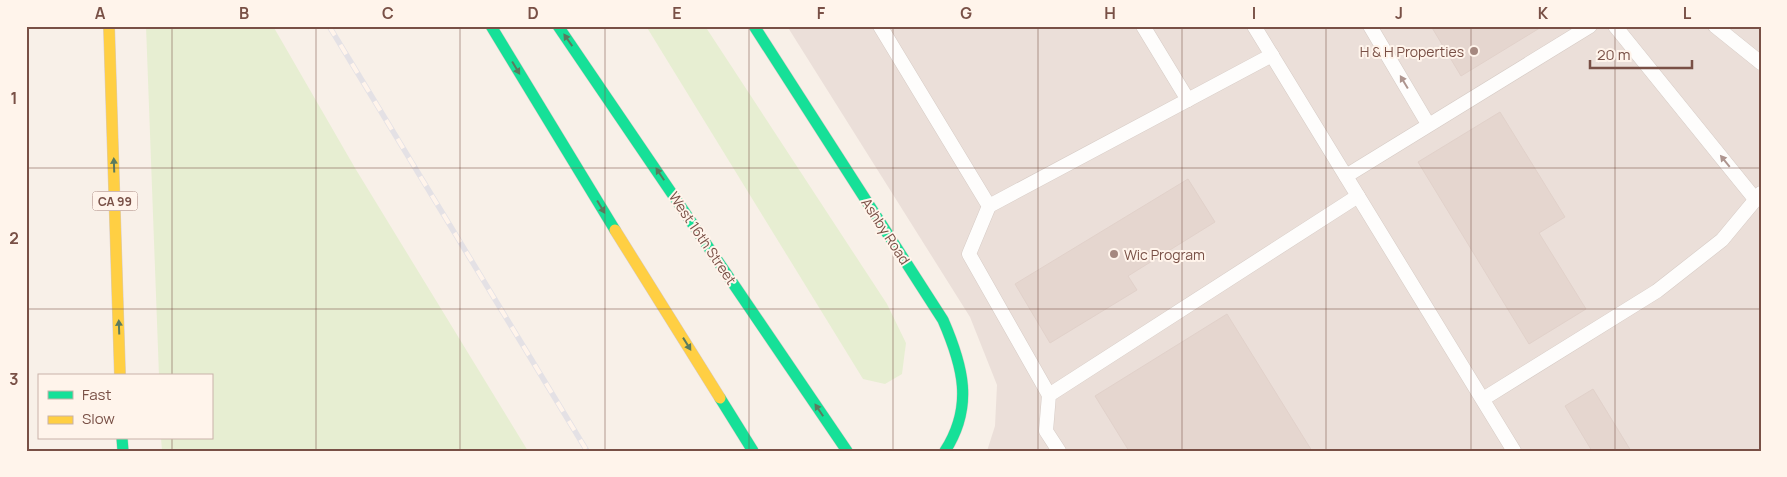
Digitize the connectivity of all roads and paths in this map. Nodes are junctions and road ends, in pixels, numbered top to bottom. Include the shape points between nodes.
1 (110, 26) edge
2 (491, 26) edge
3 (558, 26) edge
4 (754, 26) edge
5 (880, 26) edge
6 (1143, 26) edge
7 (1254, 26) edge
8 (1370, 26) edge
9 (1590, 26) edge
10 (1615, 26) edge
11 (1715, 26) edge
12 (1272, 55) junction
13 (1761, 63) edge
14 (1188, 100) junction
15 (1428, 124) junction
16 (1346, 176) junction
17 (1358, 196) junction
18 (1758, 196) edge
19 (989, 206) junction
20 (120, 374) edge
21 (1049, 395) junction
22 (1483, 399) junction
23 (753, 451) edge
24 (847, 451) edge
25 (945, 451) edge
26 (1059, 451) edge
27 (1514, 451) edge

20 -> 1 main road, CA 99
2 -> 23 main road
24 -> 3 main road, West 16th Street
4 - 25 main road, Ashby Road via 943,320 960,364 964,406 952,441
5 - 19 lane
6 - 14 lane
7 - 12 lane
15 -> 8 lane
9 - 15 lane
18 -> 10 lane
11 - 13 lane
12 - 14 lane
12 - 16 lane
14 - 19 lane
15 - 16 lane
16 - 17 lane
17 - 21 lane
17 - 22 lane
18 - 22 lane via 1722,240 1657,291
19 - 21 lane via 969,254
21 - 26 lane via 1046,431
22 - 27 lane

